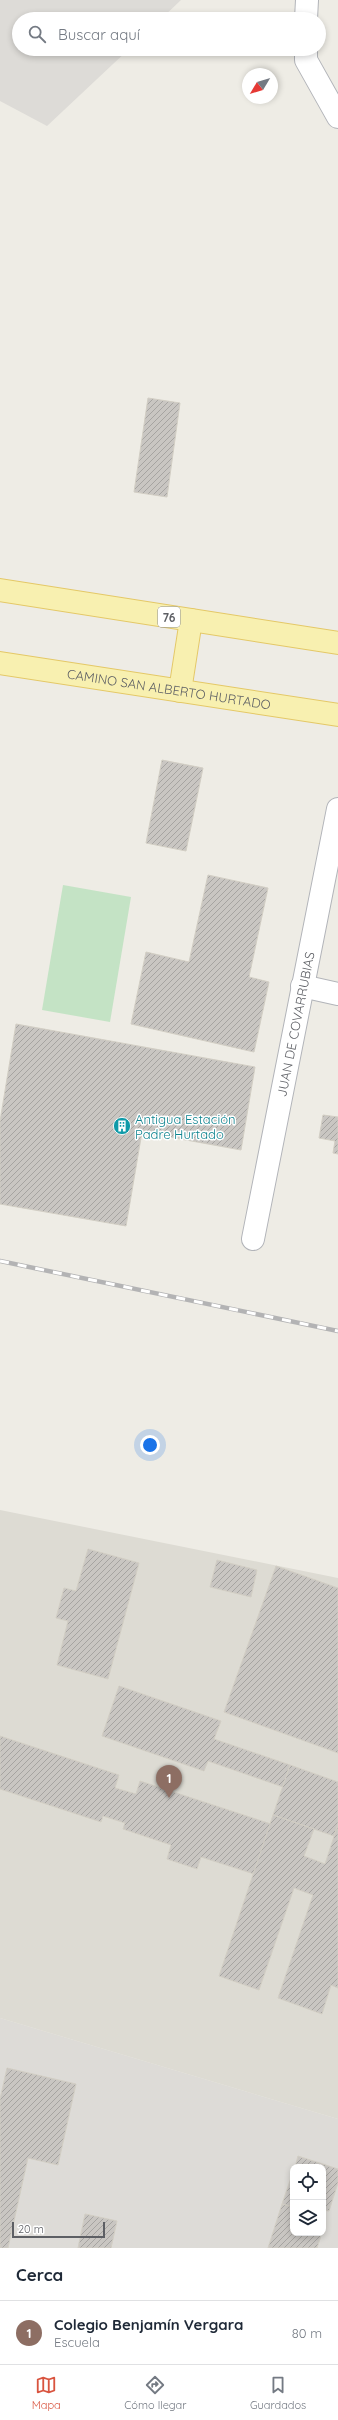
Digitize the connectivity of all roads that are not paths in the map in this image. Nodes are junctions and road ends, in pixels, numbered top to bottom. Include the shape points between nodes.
1 (307, 0) edge
2 (306, 12) edge
3 (306, 56) edge
4 (338, 117) edge
5 (0, 590) edge
6 (191, 620) junction
7 (338, 643) edge
8 (0, 664) edge
9 (180, 691) junction
10 (338, 715) edge
11 (338, 810) edge
12 (302, 986) junction
13 (338, 994) edge
14 (253, 1239) dead end

1 - 2 street
3 - 4 street
5 - 6 main road, 76
6 - 7 main road, 76
6 - 9 main road
8 - 9 main road, CAMINO SAN ALBERTO HURTADO
9 - 10 main road, CAMINO SAN ALBERTO HURTADO
11 - 12 street, JUAN DE COVARRUBIAS
12 - 13 street
12 - 14 street, JUAN DE COVARRUBIAS

